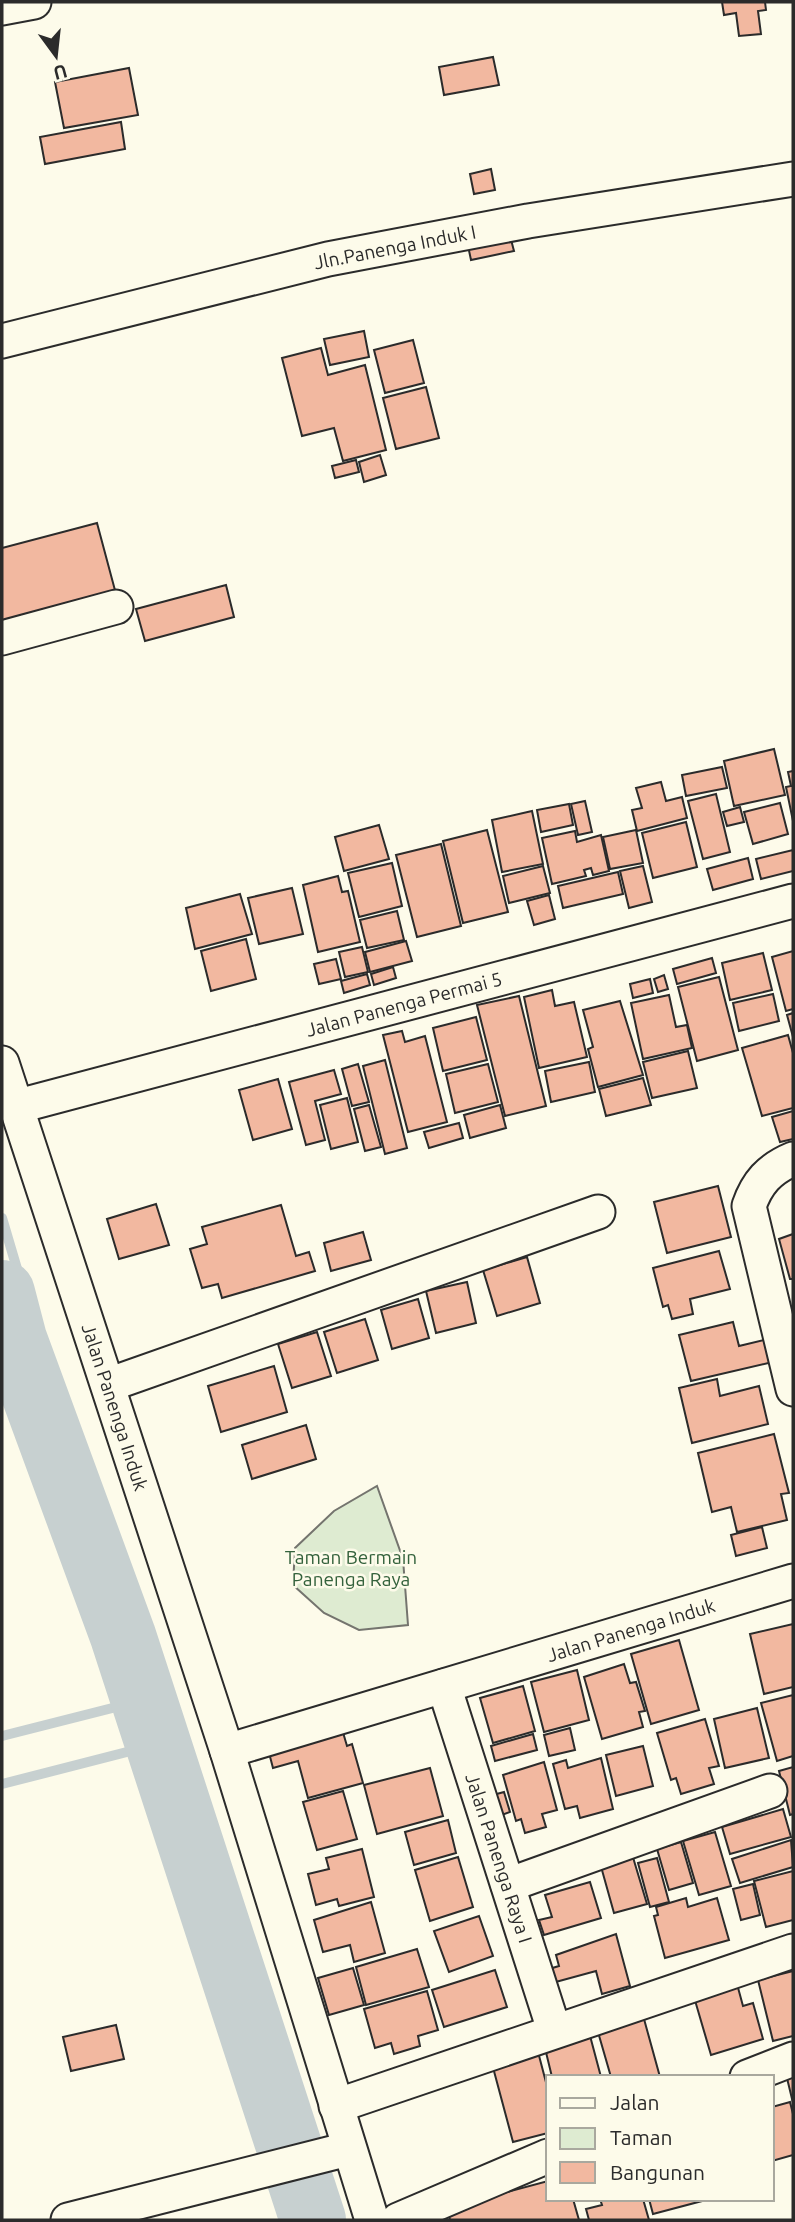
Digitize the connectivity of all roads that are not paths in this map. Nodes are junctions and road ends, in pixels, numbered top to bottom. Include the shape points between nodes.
1 (34, 2) edge
2 (2, 8) edge
3 (793, 179) edge
4 (2, 341) edge
5 (116, 607) dead end
6 (2, 638) edge
7 (793, 901) edge
8 (2, 1063) edge
9 (15, 1107) junction
10 (793, 1159) edge
11 (598, 1212) dead end
12 (791, 1374) edge
13 (108, 1385) junction
14 (793, 1581) edge
15 (444, 1686) junction
16 (227, 1751) junction
17 (770, 1791) dead end
18 (508, 1885) junction
19 (793, 1951) edge
20 (554, 2030) junction
21 (793, 2059) edge
22 (752, 2075) edge
23 (336, 2106) junction
24 (334, 2153) junction
25 (546, 2157) edge
26 (68, 2220) edge
27 (372, 2220) edge
28 (398, 2220) edge

1 - 2 street
3 - 4 street, Jln.Panenga Induk I via 528,221 328,259
5 - 6 street
7 - 9 street, Jalan Panenga Permai 5
8 - 9 street, Jalan Panenga Induk
9 - 13 street, Jalan Panenga Induk
10 - 12 street via 770,1171 756,1186 749,1206
11 - 13 street
13 - 16 street, Jalan Panenga Induk
14 - 15 street, Jalan Panenga Induk
15 - 16 street, Jalan Panenga Induk
15 - 18 street, Jalan Panenga Raya I
16 - 23 street, Jalan Panenga Induk
17 - 18 street
18 - 20 street, Jalan Panenga Raya I
19 - 20 street
20 - 23 street
21 - 22 street
23 - 24 street, Jalan Panenga Induk
24 - 26 street
24 - 27 street, Jalan Panenga Induk
25 - 28 street

